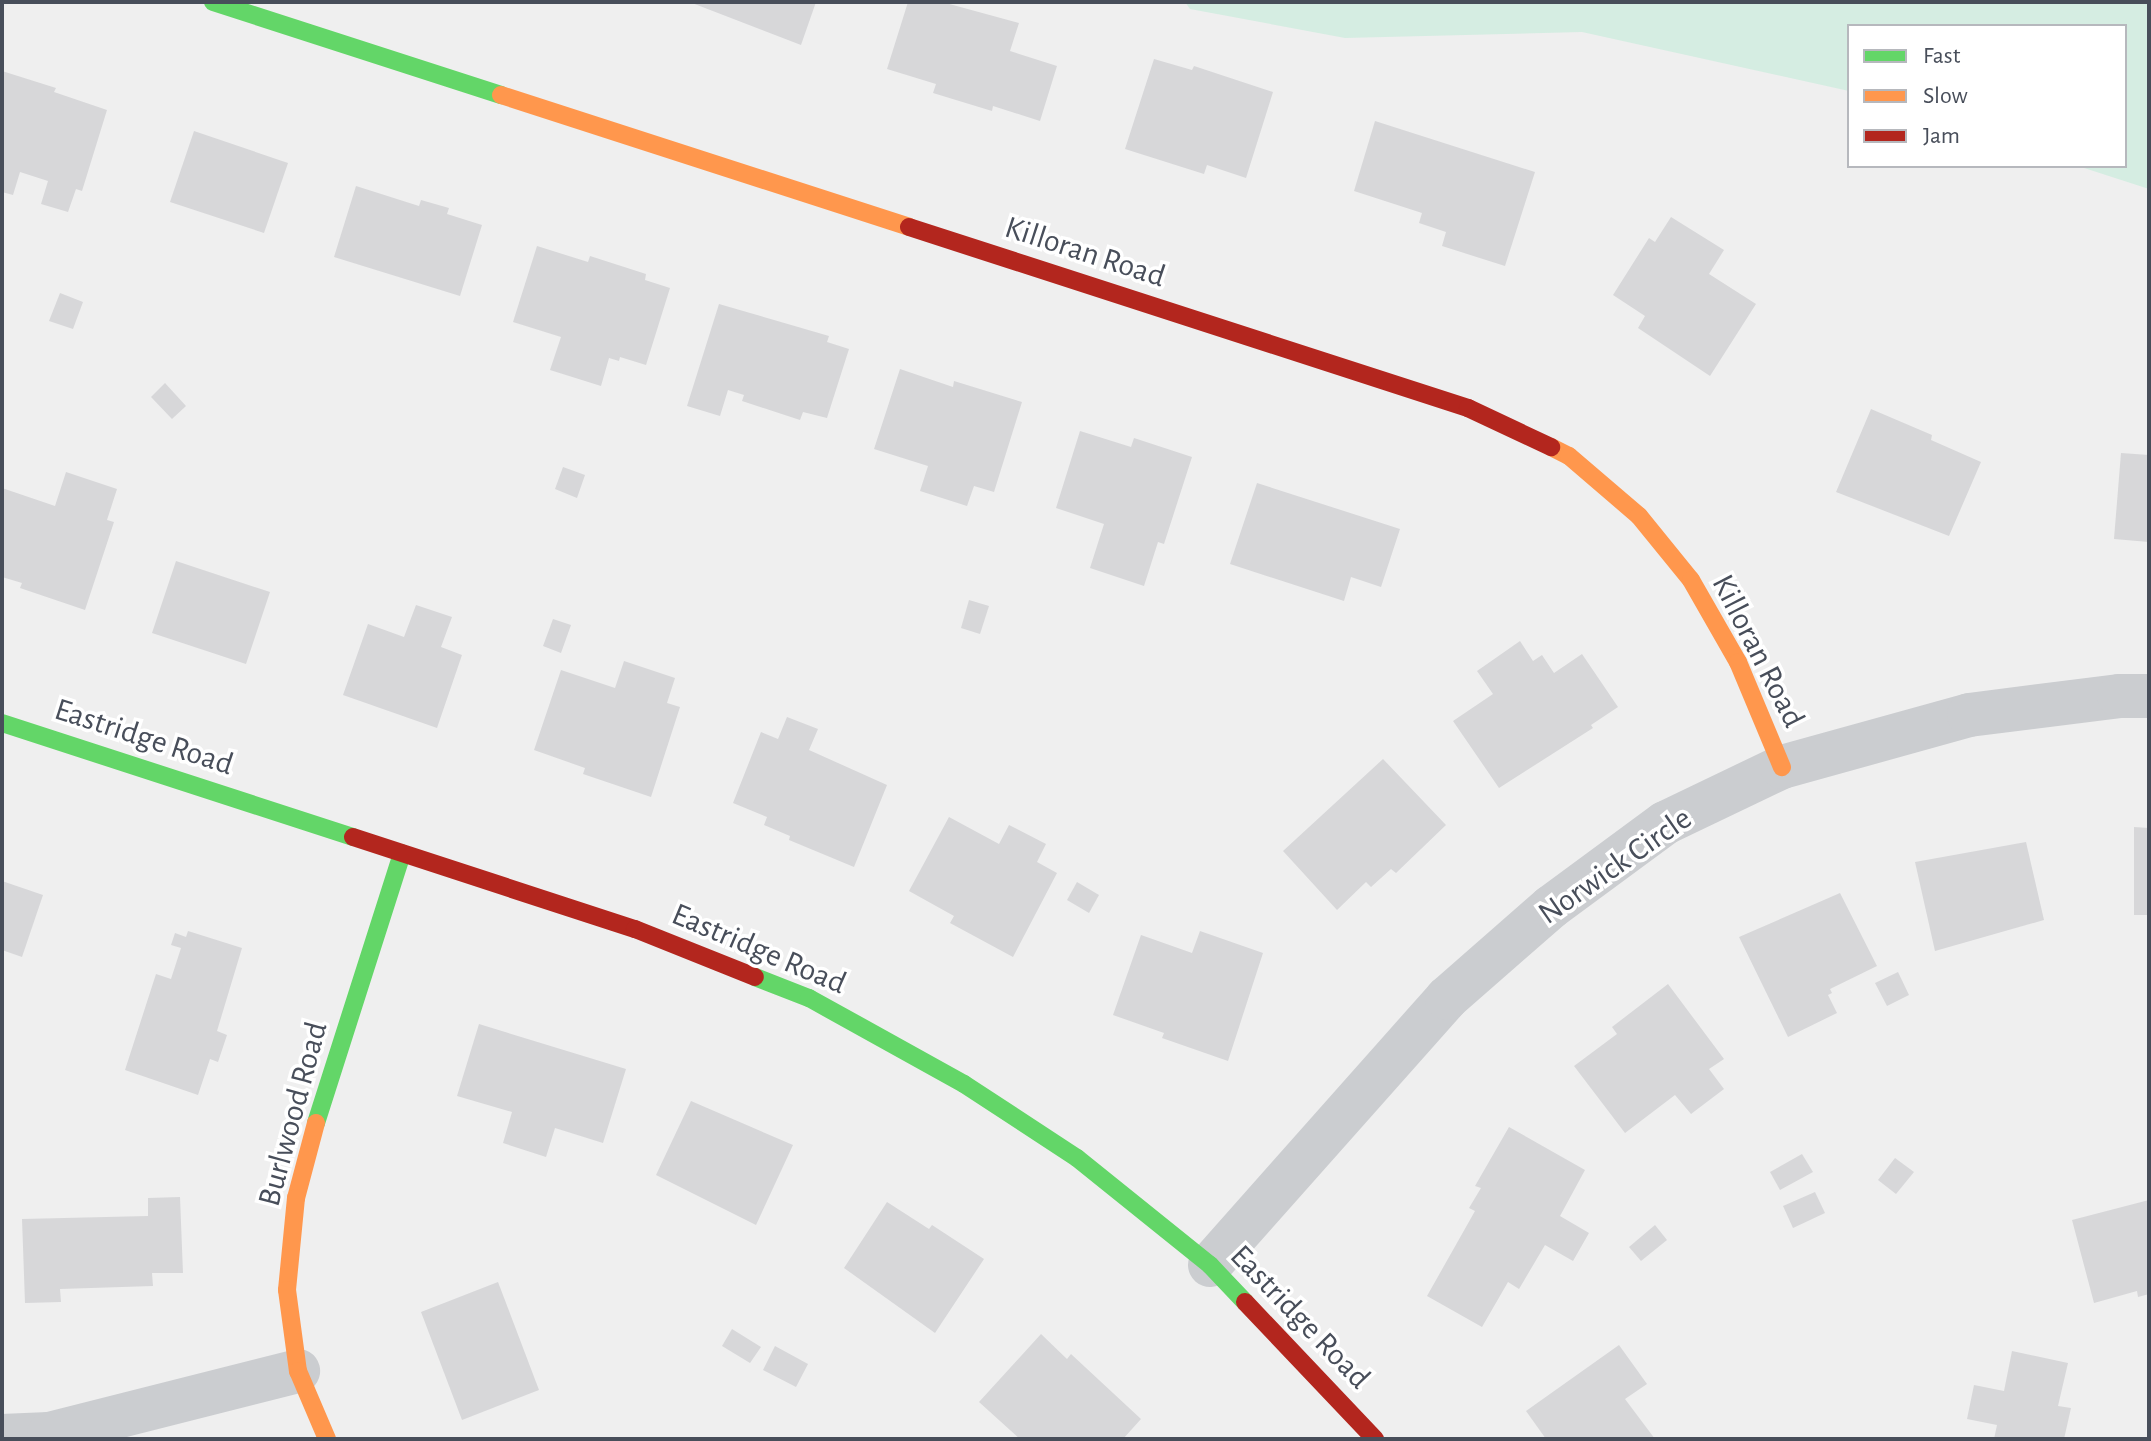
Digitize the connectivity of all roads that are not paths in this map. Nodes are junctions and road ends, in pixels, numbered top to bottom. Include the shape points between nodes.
1 (213, 2) edge
2 (2149, 696) edge
3 (2, 723) edge
4 (1782, 767) junction
5 (402, 853) junction
6 (1210, 1265) junction
7 (298, 1371) junction
8 (2, 1436) edge
9 (327, 1439) edge
10 (1375, 1439) edge

1 - 4 street, Killoran Road via 1468,408 1569,456 1639,516 1691,580 1738,662
2 - 4 street, Norwick Circle via 1969,715
3 - 5 street, Eastridge Road
4 - 6 street, Norwick Circle via 1665,823 1551,907 1447,998
5 - 6 street, Eastridge Road via 635,929 809,998 964,1084 1077,1158
5 - 7 street, Burlwood Road via 296,1198 287,1290
6 - 10 street, Eastridge Road
7 - 8 street via 49,1434
7 - 9 street, Burlwood Road

